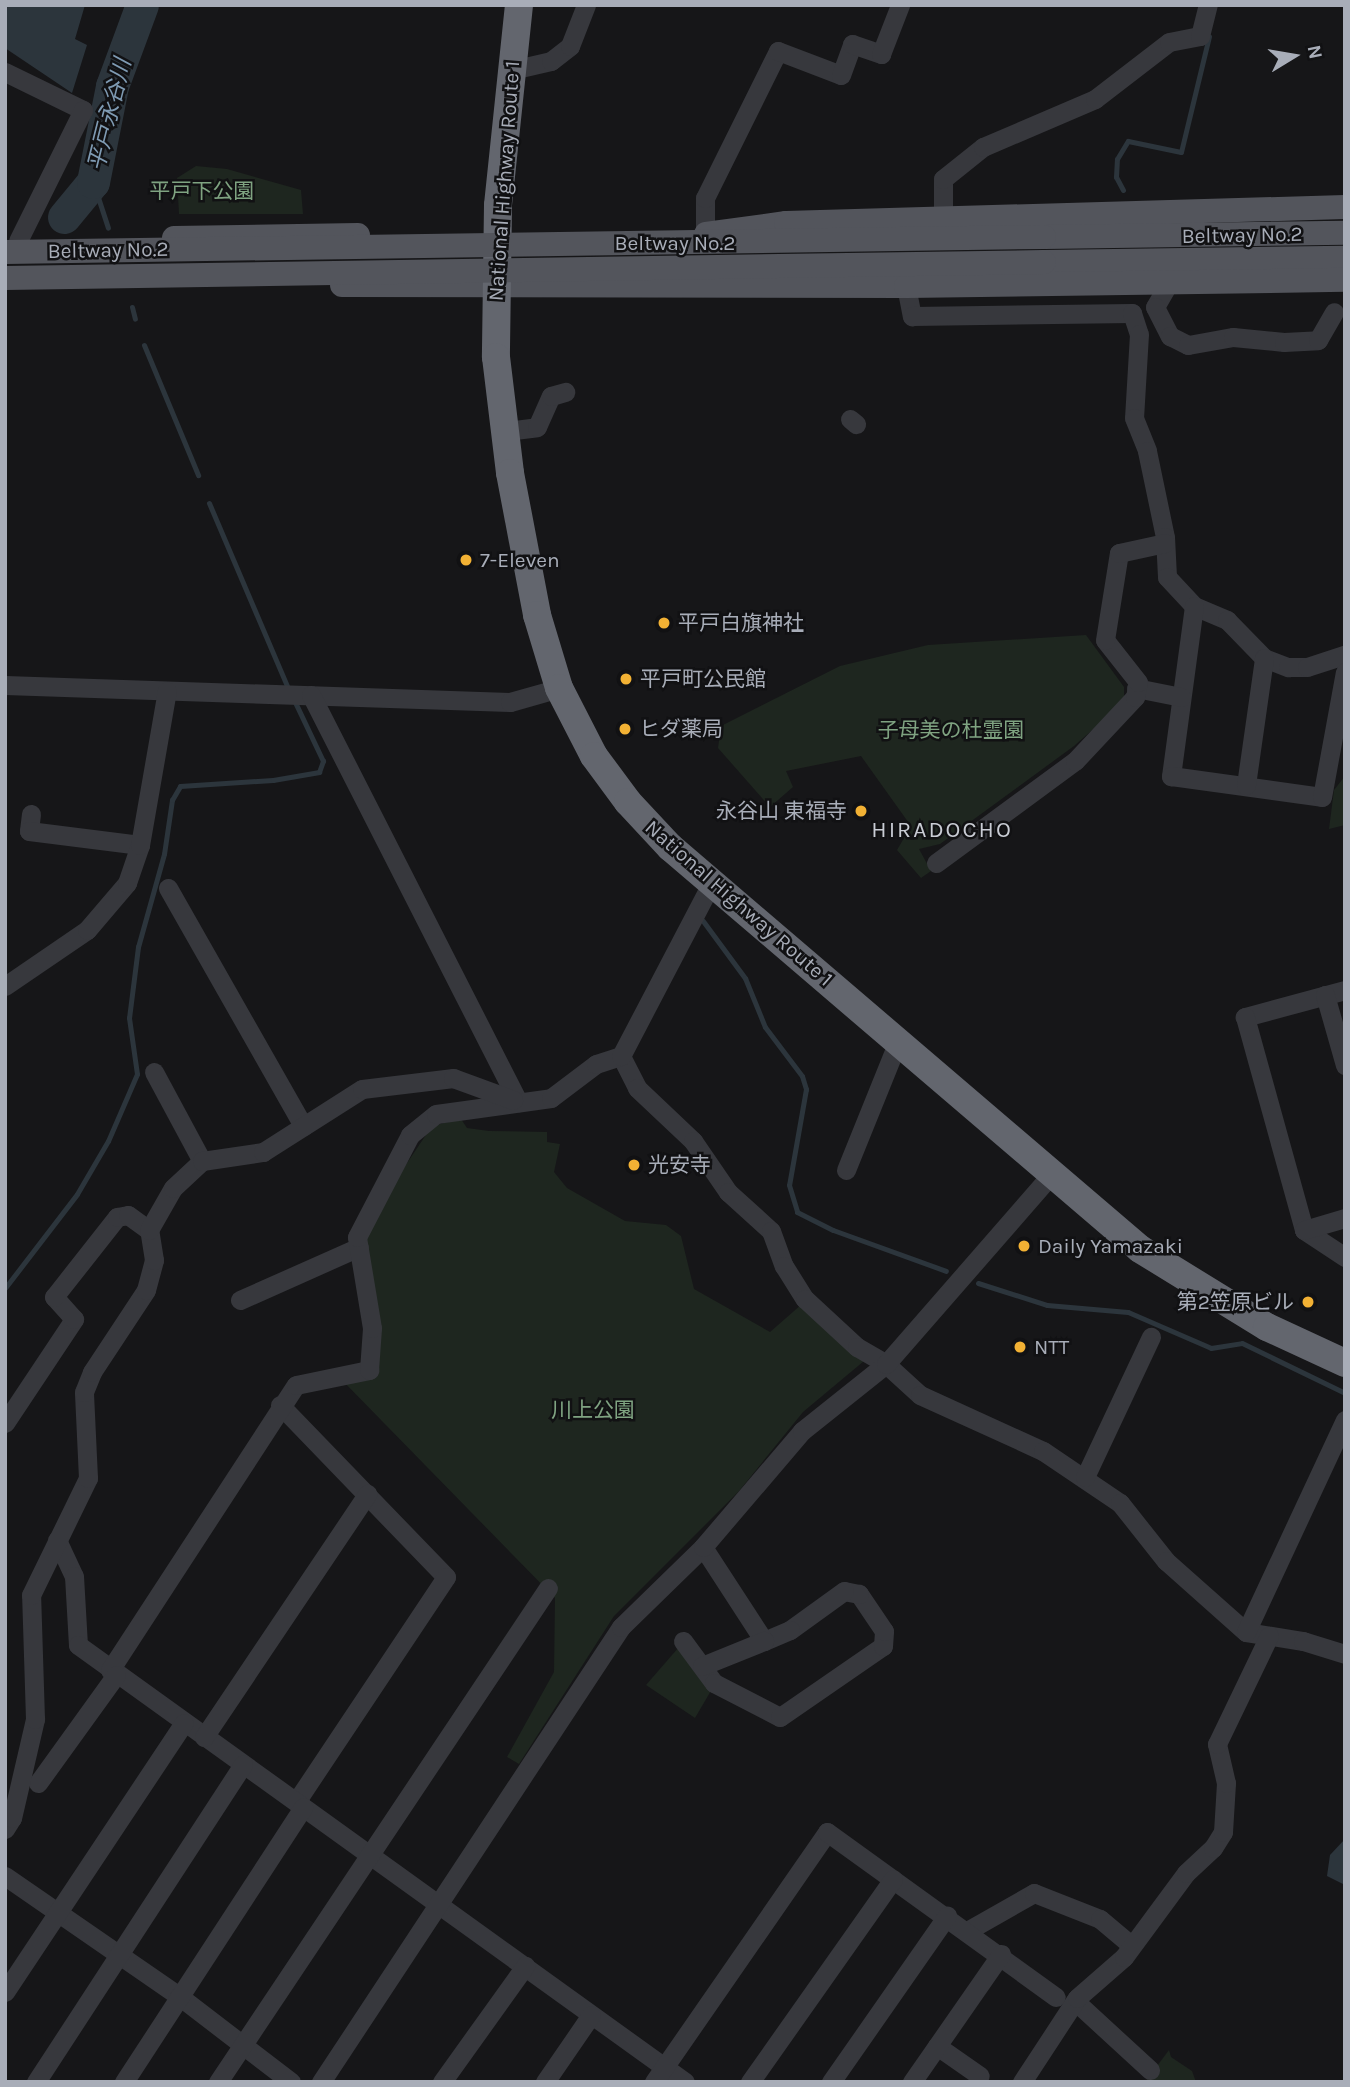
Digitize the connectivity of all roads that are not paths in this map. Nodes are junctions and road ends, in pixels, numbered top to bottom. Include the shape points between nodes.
1 (519, 5) edge
2 (586, 5) edge
3 (900, 5) edge
4 (1208, 5) edge
5 (512, 70) junction
6 (5, 72) edge
7 (1345, 207) edge
8 (943, 216) junction
9 (1345, 227) edge
10 (1345, 233) edge
11 (705, 234) junction
12 (1276, 234) junction
13 (496, 236) junction
14 (10, 245) edge
15 (1345, 258) edge
16 (1345, 271) edge
17 (5, 278) edge
18 (1345, 280) edge
19 (1181, 281) junction
20 (495, 285) junction
21 (906, 286) junction
22 (5, 288) edge
23 (1334, 312) dead end
24 (565, 392) dead end
25 (506, 431) junction
26 (1165, 543) junction
27 (1194, 606) junction
28 (1345, 655) edge
29 (1264, 658) junction
30 (1345, 672) edge
31 (5, 685) edge
32 (559, 688) junction
33 (1136, 688) junction
34 (167, 691) junction
35 (311, 695) junction
36 (1181, 697) junction
37 (1246, 785) junction
38 (31, 814) dead end
39 (140, 845) junction
40 (936, 863) dead end
41 (712, 882) junction
42 (169, 888) dead end
43 (5, 986) edge
44 (1345, 990) edge
45 (1325, 995) junction
46 (898, 1041) junction
47 (621, 1056) junction
48 (1345, 1065) edge
49 (154, 1072) dead end
50 (518, 1102) junction
51 (303, 1126) junction
52 (202, 1161) junction
53 (846, 1170) dead end
54 (1050, 1176) junction
55 (1345, 1218) edge
56 (149, 1230) junction
57 (1304, 1230) junction
58 (359, 1247) junction
59 (1345, 1257) edge
60 (240, 1300) dead end
61 (1151, 1337) dead end
62 (1345, 1363) edge
63 (886, 1364) junction
64 (280, 1405) junction
65 (1345, 1420) edge
66 (5, 1423) edge
67 (1085, 1478) junction
68 (367, 1494) junction
69 (57, 1540) junction
70 (703, 1547) junction
71 (548, 1588) dead end
72 (1246, 1632) junction
73 (1269, 1636) junction
74 (683, 1641) dead end
75 (764, 1641) junction
76 (1345, 1654) edge
77 (702, 1666) junction
78 (113, 1672) junction
79 (184, 1723) junction
80 (204, 1737) junction
81 (243, 1765) junction
82 (299, 1805) junction
83 (9, 1824) edge
84 (370, 1855) junction
85 (5, 1876) edge
86 (893, 1879) junction
87 (438, 1903) junction
88 (58, 1913) junction
89 (947, 1916) junction
90 (967, 1931) junction
91 (1131, 1945) junction
92 (1001, 1954) junction
93 (119, 1955) junction
94 (525, 1966) junction
95 (5, 1992) edge
96 (180, 1996) junction
97 (1065, 1999) junction
98 (591, 2015) junction
99 (242, 2044) junction
100 (937, 2046) junction
101 (1150, 2070) dead end
102 (660, 2074) edge
103 (980, 2076) dead end
104 (36, 2082) edge
105 (124, 2082) edge
106 (218, 2082) edge
107 (292, 2082) edge
108 (321, 2082) edge
109 (442, 2082) edge
110 (545, 2082) edge
111 (685, 2082) edge
112 (750, 2082) edge
113 (831, 2082) edge
114 (912, 2082) edge
115 (1023, 2082) edge

1 - 5 highway, National Highway Route 1
2 - 5 street via 570,46 551,61
3 - 11 street via 881,54 852,44 841,75 778,51 705,198
4 - 8 street via 1200,36 1169,42 1095,99 983,146 943,179
5 - 13 highway, National Highway Route 1
6 - 14 street via 83,110
7 - 8 main road
8 - 11 main road via 786,223
9 - 12 main road
10 - 12 main road, Beltway No.2
11 - 13 main road
12 - 14 main road, Beltway No.2, bridge
13 - 14 main road
13 - 20 highway, National Highway Route 1
15 - 17 main road, Beltway No.2, bridge
16 - 19 main road
18 - 19 main road
19 - 21 main road
19 - 23 street via 1155,307 1170,336 1188,345 1233,337 1318,340
20 - 21 main road
20 - 22 main road
20 - 25 highway, National Highway Route 1 via 495,335
21 - 26 street via 912,316 1132,313 1139,334 1134,418 1147,451
24 - 25 street via 551,396 537,427
25 - 32 highway, National Highway Route 1 via 537,615
26 - 27 street via 1167,577
26 - 33 street via 1119,553 1105,640 1138,682
27 - 29 street via 1227,620
27 - 36 street
28 - 29 street via 1307,667 1288,667
29 - 37 street
30 - 37 street via 1322,797
31 - 34 street
32 - 35 street via 510,702
32 - 41 highway, National Highway Route 1 via 594,756 628,802 670,847
33 - 36 street
33 - 40 street via 1118,718 1075,761
34 - 35 street
34 - 39 street
35 - 50 street
36 - 37 street via 1171,775
38 - 39 street via 29,831
39 - 43 street via 127,883 108,911
41 - 46 highway, National Highway Route 1
41 - 47 street
42 - 51 street
44 - 45 street
45 - 48 street
45 - 57 street via 1245,1017
46 - 53 street
46 - 54 highway, National Highway Route 1
47 - 50 street via 596,1064 551,1098
47 - 63 street via 637,1088 693,1141 728,1192 771,1231 784,1266 805,1299 857,1347
49 - 52 street
50 - 51 street via 453,1078 433,1077 362,1089
50 - 58 street via 436,1114 422,1123 410,1135 360,1223
51 - 52 street via 263,1152
52 - 56 street via 173,1188
54 - 62 highway, National Highway Route 1 via 1140,1249 1205,1292
54 - 63 street
55 - 57 street
56 - 66 street via 128,1215 117,1217 54,1297 74,1320
56 - 69 street via 154,1260 146,1290 92,1372 84,1392 88,1478
57 - 59 street
58 - 60 street
58 - 64 street via 372,1328 369,1370 296,1385
61 - 67 street
63 - 67 street via 932,1401 1017,1438
63 - 70 street via 802,1431
64 - 68 street
64 - 78 street
65 - 72 street
67 - 72 street via 1121,1503 1166,1561
68 - 80 street
68 - 82 street via 446,1577
69 - 78 street via 75,1583 78,1645
69 - 83 street via 31,1595 35,1719
70 - 75 street
70 - 87 street via 621,1627
71 - 84 street
72 - 73 street
73 - 76 street
73 - 91 street via 1217,1744 1226,1783 1223,1832
74 - 77 street
75 - 77 street
75 - 77 street via 790,1630 844,1591 859,1594 884,1631 883,1646 780,1717 714,1683
78 - 79 street
78 - 83 street
79 - 80 street
79 - 88 street
80 - 81 street
81 - 82 street
81 - 93 street
82 - 84 street
82 - 96 street
84 - 87 street
84 - 99 street
85 - 88 street
86 - 89 street
86 - 102 street via 827,1832
86 - 112 street
87 - 94 street
87 - 108 street
88 - 93 street
88 - 95 street
89 - 90 street
89 - 113 street
90 - 91 street via 1034,1893 1100,1919
90 - 92 street
91 - 97 street via 1124,1957
92 - 97 street
92 - 100 street
93 - 96 street
93 - 104 street
94 - 98 street
94 - 109 street
96 - 99 street
96 - 105 street
97 - 101 street
97 - 115 street
98 - 102 street
98 - 110 street
99 - 106 street
99 - 107 street
100 - 103 street
100 - 114 street
102 - 111 street

